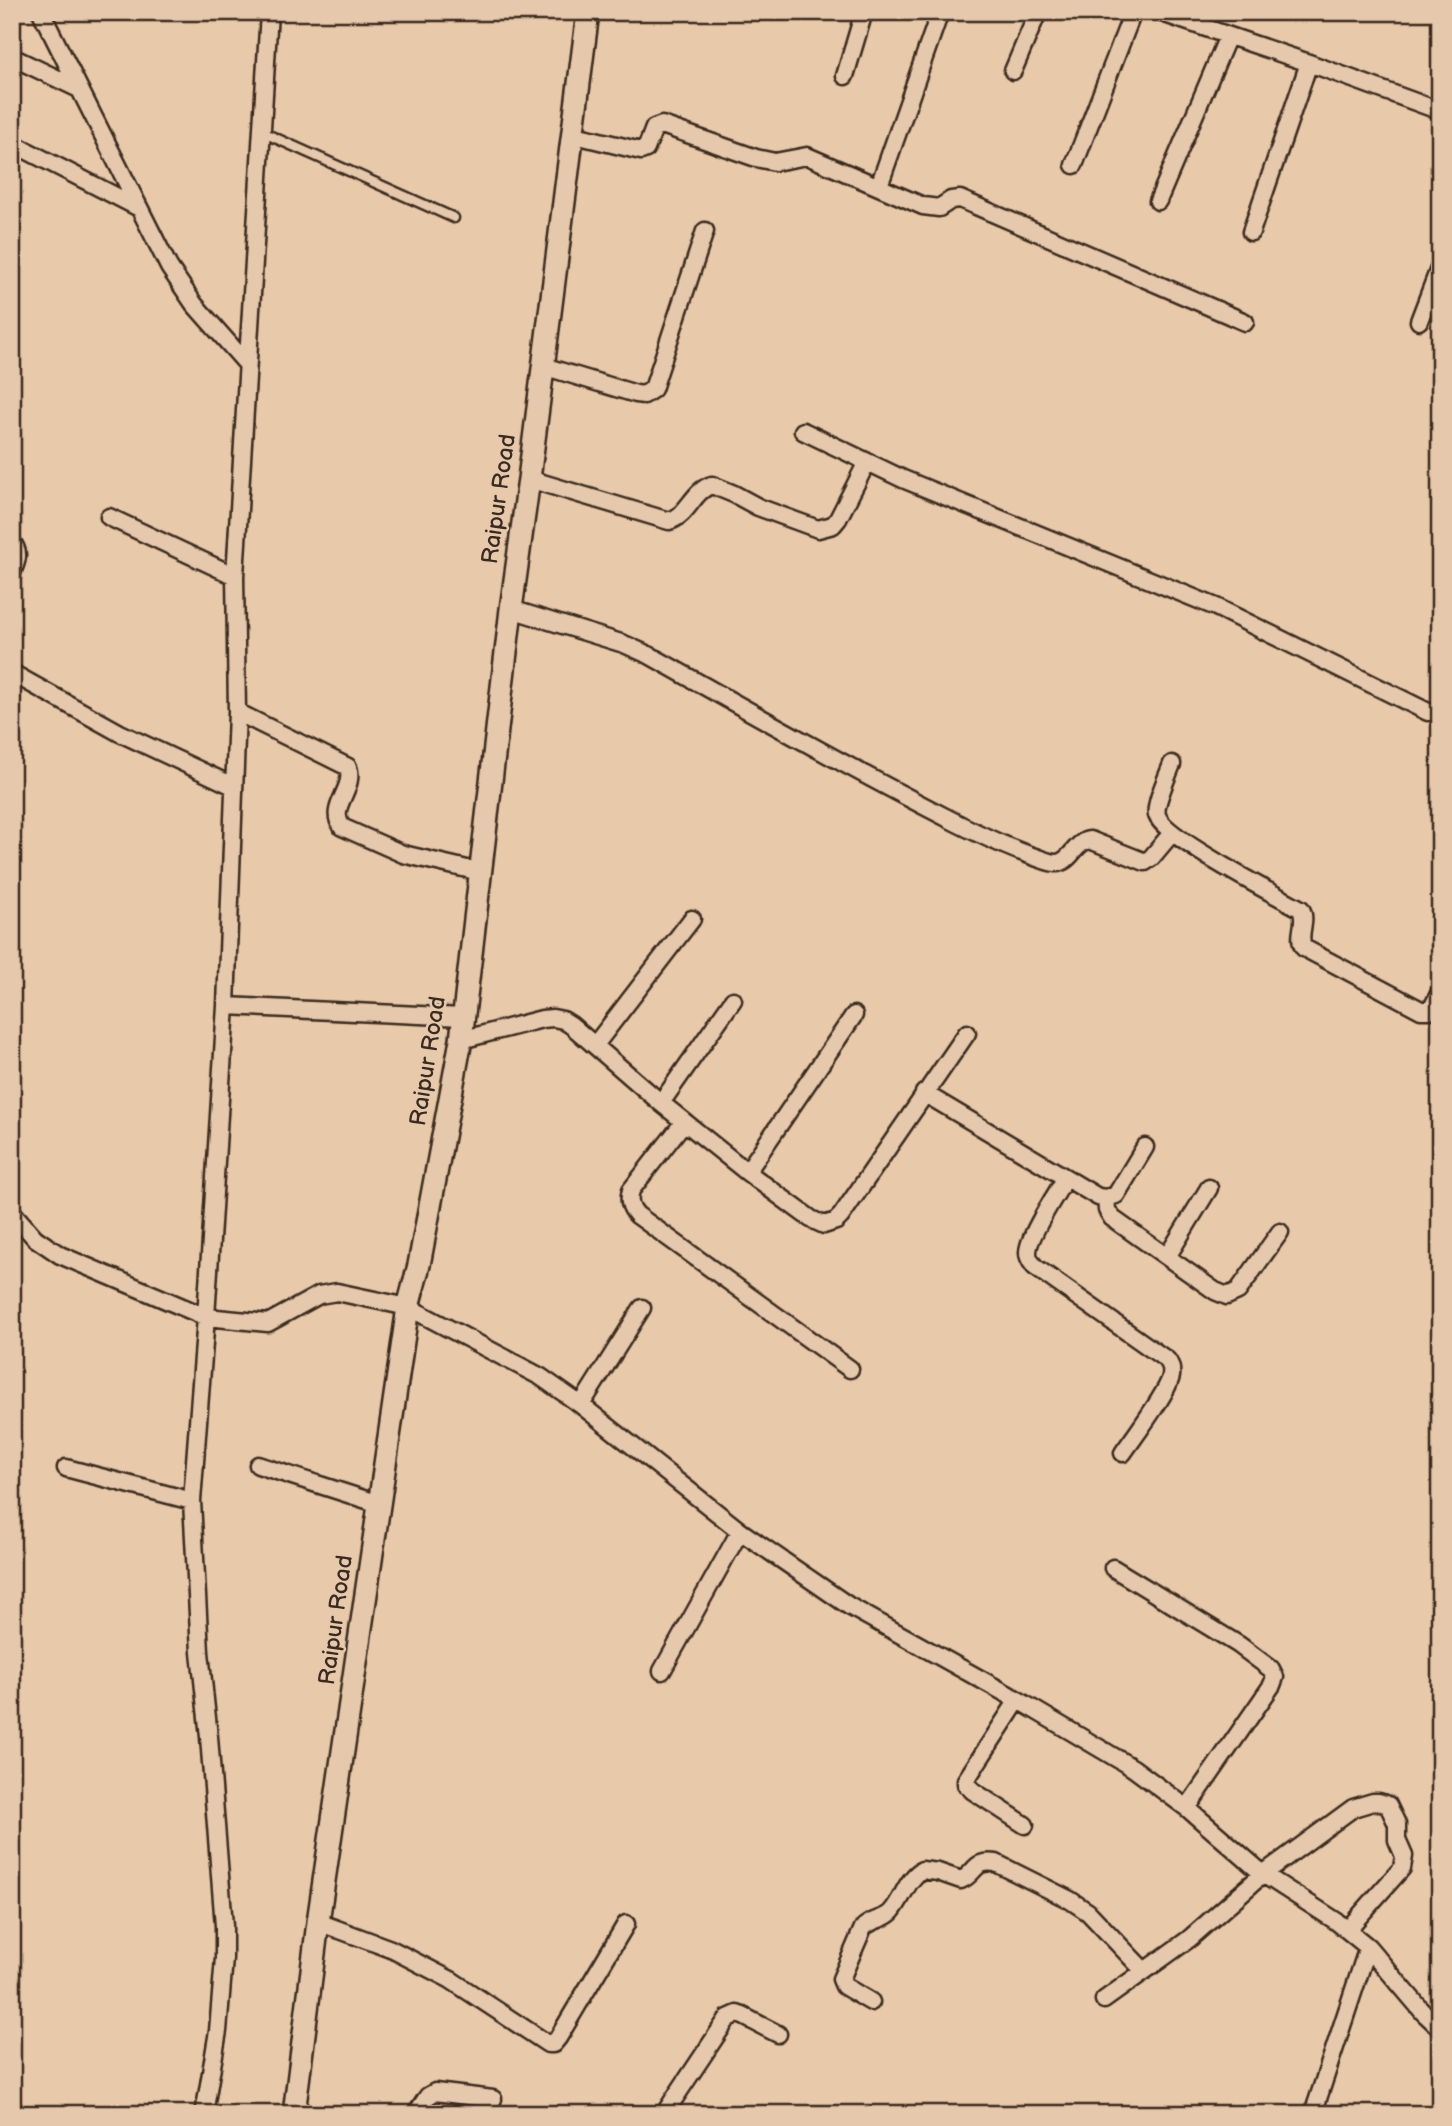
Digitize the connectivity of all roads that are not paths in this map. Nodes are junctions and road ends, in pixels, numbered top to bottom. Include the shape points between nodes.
1 (41, 12) edge
2 (269, 12) edge
3 (588, 12) edge
4 (864, 12) edge
5 (940, 12) edge
6 (1038, 12) edge
7 (1133, 12) edge
8 (1159, 12) edge
9 (1228, 36) junction
10 (12, 57) edge
11 (1309, 63) junction
12 (1013, 71) dead end
13 (845, 76) dead end
14 (77, 88) junction
15 (1440, 111) edge
16 (261, 132) junction
17 (571, 134) junction
18 (12, 143) edge
19 (1074, 165) dead end
20 (880, 186) junction
21 (1158, 201) dead end
22 (139, 208) junction
23 (454, 218) dead end
24 (705, 231) dead end
25 (1251, 232) dead end
26 (1440, 266) edge
27 (1245, 321) dead end
28 (1419, 321) dead end
29 (246, 363) junction
30 (543, 366) junction
31 (803, 431) dead end
32 (867, 462) junction
33 (529, 479) junction
34 (109, 517) dead end
35 (12, 543) edge
36 (12, 573) edge
37 (235, 576) junction
38 (511, 609) junction
39 (12, 673) edge
40 (237, 712) junction
41 (1440, 712) edge
42 (1172, 764) dead end
43 (233, 786) junction
44 (1172, 833) junction
45 (480, 872) junction
46 (692, 919) dead end
47 (1440, 992) edge
48 (733, 1000) dead end
49 (226, 1006) junction
50 (854, 1015) dead end
51 (463, 1017) junction
52 (967, 1033) dead end
53 (461, 1040) junction
54 (595, 1045) junction
55 (924, 1093) junction
56 (661, 1103) junction
57 (684, 1122) junction
58 (1145, 1147) dead end
59 (747, 1172) junction
60 (1065, 1179) junction
61 (1209, 1188) dead end
62 (1106, 1198) junction
63 (12, 1212) edge
64 (1280, 1232) dead end
65 (1167, 1257) junction
66 (408, 1307) junction
67 (642, 1308) dead end
68 (206, 1317) junction
69 (850, 1369) dead end
70 (581, 1405) junction
71 (1123, 1453) dead end
72 (258, 1465) dead end
73 (66, 1468) dead end
74 (192, 1501) junction
75 (379, 1504) junction
76 (740, 1531) junction
77 (1112, 1568) dead end
78 (662, 1671) dead end
79 (1018, 1700) junction
80 (1187, 1808) junction
81 (1025, 1825) dead end
82 (1263, 1874) junction
83 (318, 1923) junction
84 (626, 1924) dead end
85 (1347, 1930) junction
86 (1368, 1947) junction
87 (1144, 1971) junction
88 (1104, 2000) dead end
89 (871, 2001) dead end
90 (1440, 2028) edge
91 (778, 2034) dead end
92 (493, 2099) dead end
93 (204, 2114) edge
94 (294, 2114) edge
95 (416, 2114) edge
96 (664, 2114) edge
97 (1313, 2114) edge

1 - 14 street
2 - 16 street
3 - 17 main road, Raipur Road
4 - 13 street
5 - 20 street
6 - 12 street
7 - 19 street
8 - 9 street
9 - 11 street
9 - 21 street
10 - 14 street
11 - 15 street
11 - 25 street
14 - 22 street
16 - 23 lane
16 - 29 street
17 - 20 street via 641,151 654,128 662,125 756,158 775,162 807,156
17 - 30 main road, Raipur Road
18 - 22 street
20 - 27 street via 932,208 960,199
22 - 29 street via 194,304
24 - 30 street via 653,389 636,394
26 - 28 street
29 - 37 street
30 - 33 main road, Raipur Road
31 - 32 street
32 - 33 street via 838,519 818,529 712,485 704,487 669,521
32 - 41 street via 1216,607 1428,712
33 - 38 main road, Raipur Road
34 - 37 street
35 - 36 street via 17,554
37 - 40 street
38 - 44 street via 651,656 1005,847 1056,863 1090,840 1144,862
38 - 45 main road, Raipur Road
39 - 43 street via 120,733
40 - 43 street
40 - 45 street via 348,767 349,783 336,816 342,827 403,854
42 - 44 street via 1156,810
43 - 49 street
44 - 47 street via 1301,909 1304,948 1413,1008 1431,1010
45 - 51 main road, Raipur Road
46 - 54 street
48 - 56 street
49 - 51 street
49 - 68 street
50 - 59 street
51 - 53 main road, Raipur Road
52 - 55 street
53 - 54 street via 553,1018 563,1020
53 - 66 main road, Raipur Road
54 - 56 street
55 - 59 street via 841,1216 830,1223 818,1224
55 - 60 street
56 - 57 street
57 - 59 street
57 - 69 street via 631,1190 632,1209
58 - 62 street via 1119,1191
60 - 62 street
60 - 71 street via 1030,1241 1030,1260 1171,1367 1167,1387
61 - 65 street
62 - 65 street via 1112,1218
63 - 68 street via 60,1255
64 - 65 street via 1232,1295 1215,1291
66 - 68 street via 332,1292 268,1323
66 - 70 street via 541,1377
66 - 75 main road, Raipur Road
67 - 70 street
68 - 74 street
70 - 76 street
72 - 75 street
73 - 74 street
74 - 93 street via 224,1926 218,2031
75 - 83 main road, Raipur Road
76 - 78 street
76 - 79 street via 849,1606
77 - 80 street via 1274,1673 1272,1685
79 - 80 street via 1133,1768
79 - 81 street via 966,1780 973,1791
80 - 82 street
82 - 85 street
82 - 85 street via 1353,1808 1374,1802 1388,1805 1397,1824 1402,1868
82 - 87 street via 1189,1939
83 - 84 street via 391,1949 451,1980 548,2044 558,2038
83 - 94 main road, Raipur Road
85 - 86 street
86 - 90 street
86 - 97 street
87 - 88 street
87 - 89 street via 1088,1912 987,1862 979,1863 961,1881 922,1870 891,1912 863,1928 841,1979 844,1986
91 - 96 street via 737,2014 728,2018
92 - 95 street via 435,2092

